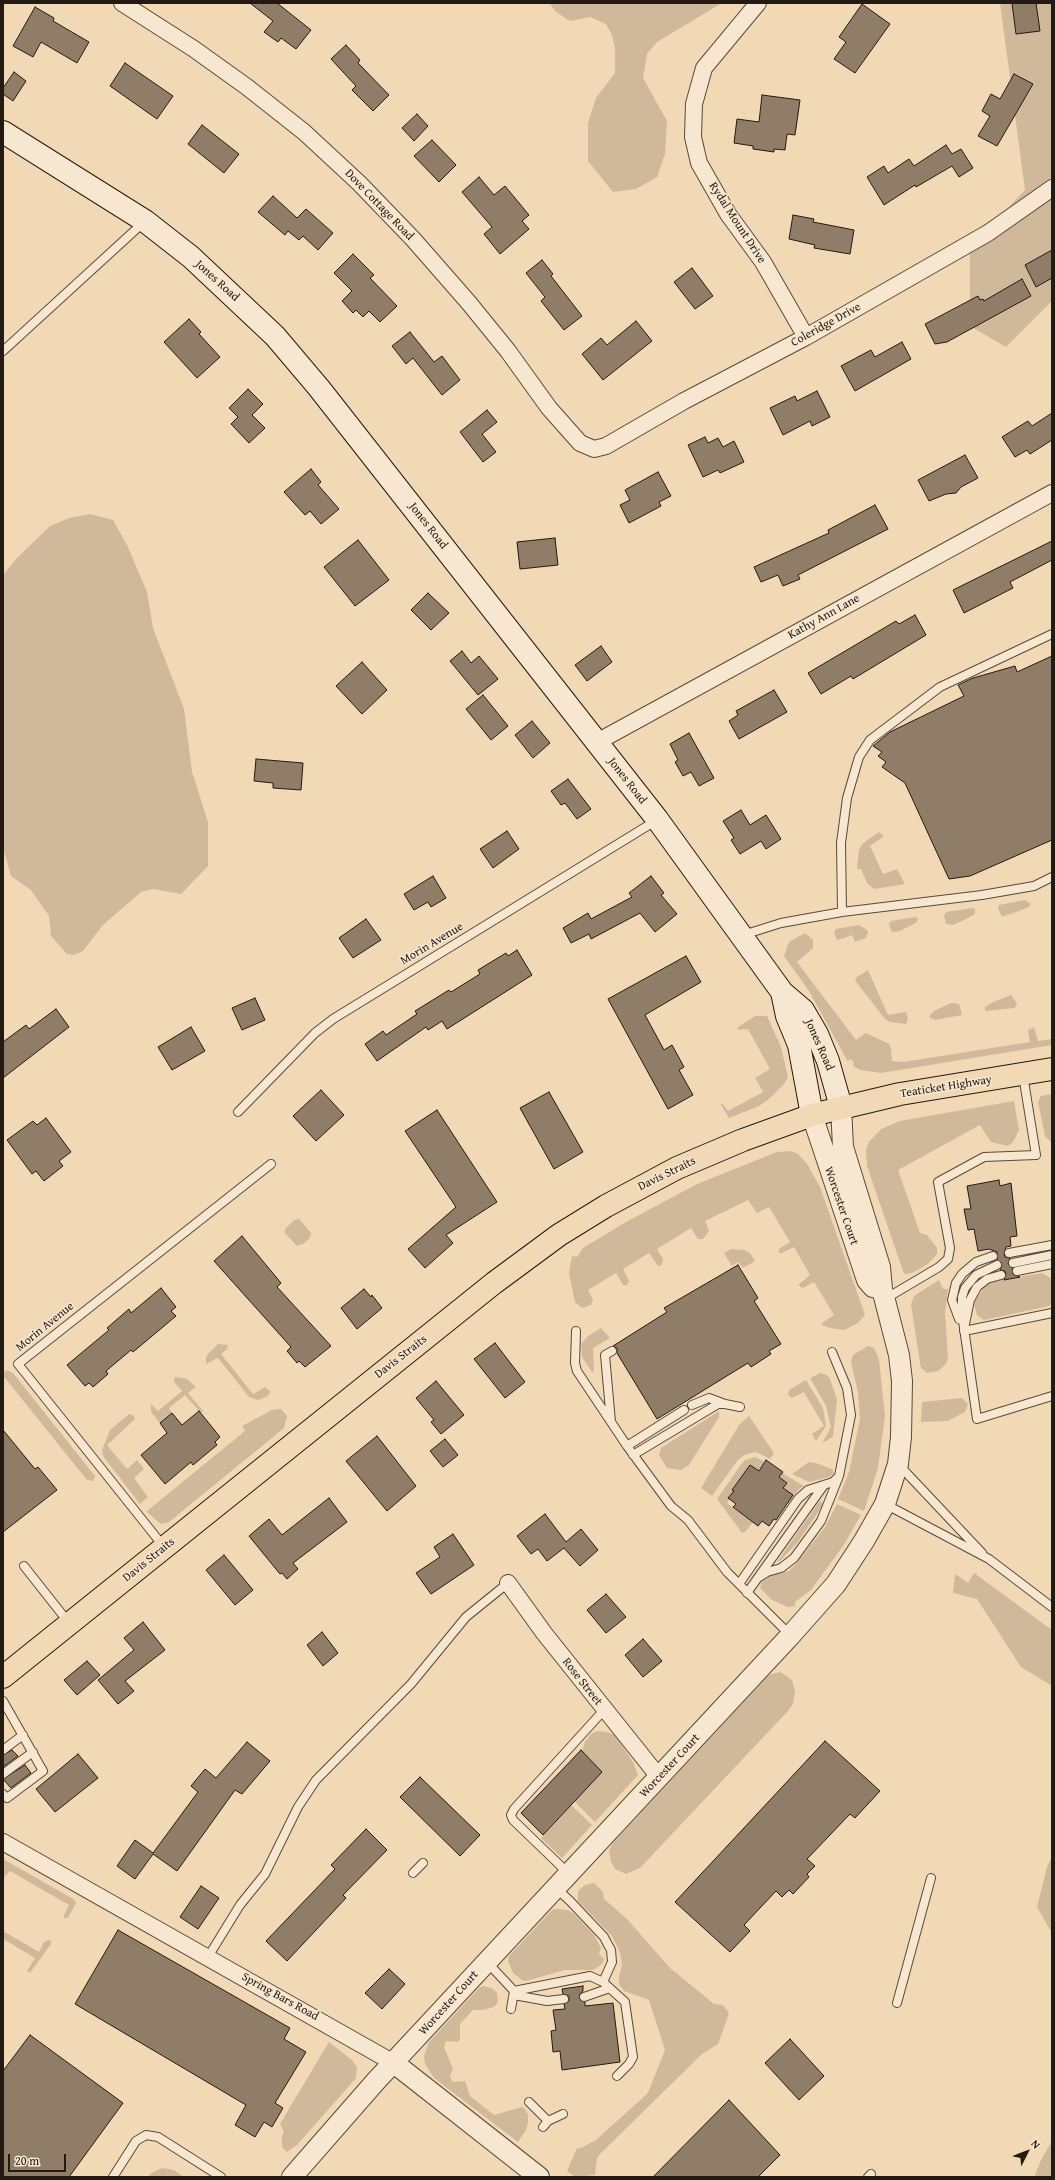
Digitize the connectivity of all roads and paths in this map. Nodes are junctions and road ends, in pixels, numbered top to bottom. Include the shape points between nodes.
1 (122, 3) edge
2 (758, 3) edge
3 (3, 132) edge
4 (1052, 188) edge
5 (145, 221) junction
6 (806, 337) junction
7 (3, 351) edge
8 (594, 449) joint
9 (1052, 493) edge
10 (1052, 634) edge
11 (597, 742) junction
12 (657, 819) junction
13 (1052, 877) edge
14 (842, 912) junction
15 (742, 935) junction
16 (782, 992) junction
17 (1052, 1069) edge
18 (1023, 1075) junction
19 (841, 1107) junction
20 (238, 1112) dead end
21 (812, 1115) junction
22 (271, 1164) dead end
23 (1052, 1245) edge
24 (1009, 1253) dead end
25 (1052, 1255) edge
26 (993, 1256) dead end
27 (1013, 1262) dead end
28 (1052, 1264) edge
29 (997, 1266) dead end
30 (1017, 1272) dead end
31 (1001, 1275) dead end
32 (883, 1294) junction
33 (1052, 1313) edge
34 (964, 1330) junction
35 (576, 1331) dead end
36 (612, 1351) dead end
37 (832, 1352) dead end
38 (1052, 1396) edge
39 (725, 1404) junction
40 (692, 1405) dead end
41 (740, 1407) dead end
42 (684, 1410) dead end
43 (612, 1423) junction
44 (627, 1446) junction
45 (633, 1455) junction
46 (898, 1464) junction
47 (839, 1476) junction
48 (824, 1484) junction
49 (885, 1504) junction
50 (164, 1547) junction
51 (989, 1559) junction
52 (24, 1566) dead end
53 (759, 1577) junction
54 (508, 1583) joint
55 (739, 1584) junction
56 (747, 1593) junction
57 (1052, 1607) edge
58 (70, 1624) junction
59 (790, 1636) junction
60 (3, 1677) edge
61 (3, 1701) edge
62 (604, 1710) junction
63 (23, 1735) junction
64 (3, 1750) edge
65 (33, 1752) junction
66 (3, 1774) edge
67 (659, 1777) junction
68 (3, 1794) edge
69 (3, 1842) edge
70 (423, 1863) dead end
71 (413, 1873) dead end
72 (931, 1878) dead end
73 (562, 1881) junction
74 (208, 1957) junction
75 (487, 1962) junction
76 (603, 1982) junction
77 (610, 1988) junction
78 (514, 1993) junction
79 (584, 1997) dead end
80 (564, 1999) dead end
81 (897, 2003) dead end
82 (511, 2009) dead end
83 (394, 2063) junction
84 (617, 2076) dead end
85 (529, 2102) dead end
86 (563, 2114) dead end
87 (113, 2177) edge
88 (221, 2177) edge
89 (292, 2177) edge
90 (539, 2177) edge

1 - 8 street, Dove Cottage Road via 247,86 304,132 359,183 469,303 549,408 580,443
2 - 6 street, Rydal Mount Drive via 704,68 694,104 693,137 699,163 724,208 763,262
3 - 5 main road, Jones Road
4 - 6 street, Coleridge Drive via 988,233
5 - 7 lane
5 - 11 main road, Jones Road via 191,257 275,336 324,394
6 - 8 street, Coleridge Drive via 684,401 606,446
9 - 11 street, Kathy Ann Lane
10 - 14 lane via 940,687 870,740 859,756 847,798 841,843
11 - 12 main road, Jones Road
12 - 15 main road, Jones Road
12 - 20 lane, Morin Avenue via 332,1019 319,1029
13 - 14 lane via 1034,886 982,895
14 - 15 lane via 781,923
15 - 16 main road, Jones Road
16 - 19 main road, Jones Road via 803,1010 817,1034 831,1070
16 - 21 main road, Jones Road via 787,1016 799,1045
17 - 18 main road, Teaticket Highway
18 - 19 main road, Teaticket Highway via 900,1094
18 - 32 lane via 1036,1156 984,1157 938,1182 950,1248 948,1259 934,1271
19 - 21 main road, Davis Straits
19 - 32 street, Worcester Court via 843,1147 880,1267
21 - 32 street, Worcester Court via 867,1280
21 - 50 main road, Davis Straits via 677,1168 578,1222 488,1288
22 - 50 lane, Morin Avenue via 18,1364
23 - 24 lane
25 - 27 lane
26 - 34 lane via 968,1268 952,1292 952,1300
28 - 30 lane
29 - 34 lane via 976,1275 965,1288 961,1305
31 - 34 lane via 987,1279 973,1293
32 - 46 street, Worcester Court via 899,1355 902,1381
33 - 34 lane
34 - 38 lane via 977,1420
35 - 43 lane via 577,1371
36 - 43 lane via 605,1355
37 - 47 lane via 847,1388 851,1416
39 - 40 lane via 709,1398
39 - 41 lane
39 - 45 lane via 713,1407
42 - 44 lane
43 - 44 lane
44 - 45 lane
45 - 55 lane via 671,1506 688,1520
46 - 49 street, Worcester Court
46 - 51 lane
47 - 48 lane via 833,1482
47 - 53 lane via 821,1521 794,1558 781,1568
48 - 53 lane
48 - 55 lane via 808,1490 798,1499
49 - 51 lane
49 - 59 street, Worcester Court via 836,1584
50 - 58 main road, Davis Straits
51 - 57 lane
52 - 58 lane
53 - 56 lane
54 - 62 street, Rose Street
54 - 74 lane via 466,1617 411,1684 316,1780 298,1807 265,1874 240,1905
55 - 56 lane
56 - 59 lane
58 - 60 main road, Davis Straits
59 - 67 street, Worcester Court
61 - 63 lane
62 - 67 street, Rose Street
62 - 73 lane via 511,1815
63 - 64 lane
63 - 65 lane
65 - 66 lane
65 - 68 lane via 43,1771 7,1798
67 - 73 street, Worcester Court
69 - 74 street, Spring Bars Road
70 - 71 lane
72 - 81 lane
73 - 75 street, Worcester Court
73 - 76 lane via 575,1906 608,1943 611,1950 612,1962
74 - 83 street, Spring Bars Road
75 - 78 lane
75 - 83 street, Worcester Court
76 - 77 lane
76 - 78 lane via 590,1976
77 - 79 lane
77 - 84 lane via 624,2002 632,2057
78 - 80 lane via 547,2001
78 - 82 lane
83 - 89 street, Worcester Court
83 - 90 street, Spring Bars Road
85 - 86 lane via 546,2124
87 - 88 lane via 136,2141 146,2136 158,2137

